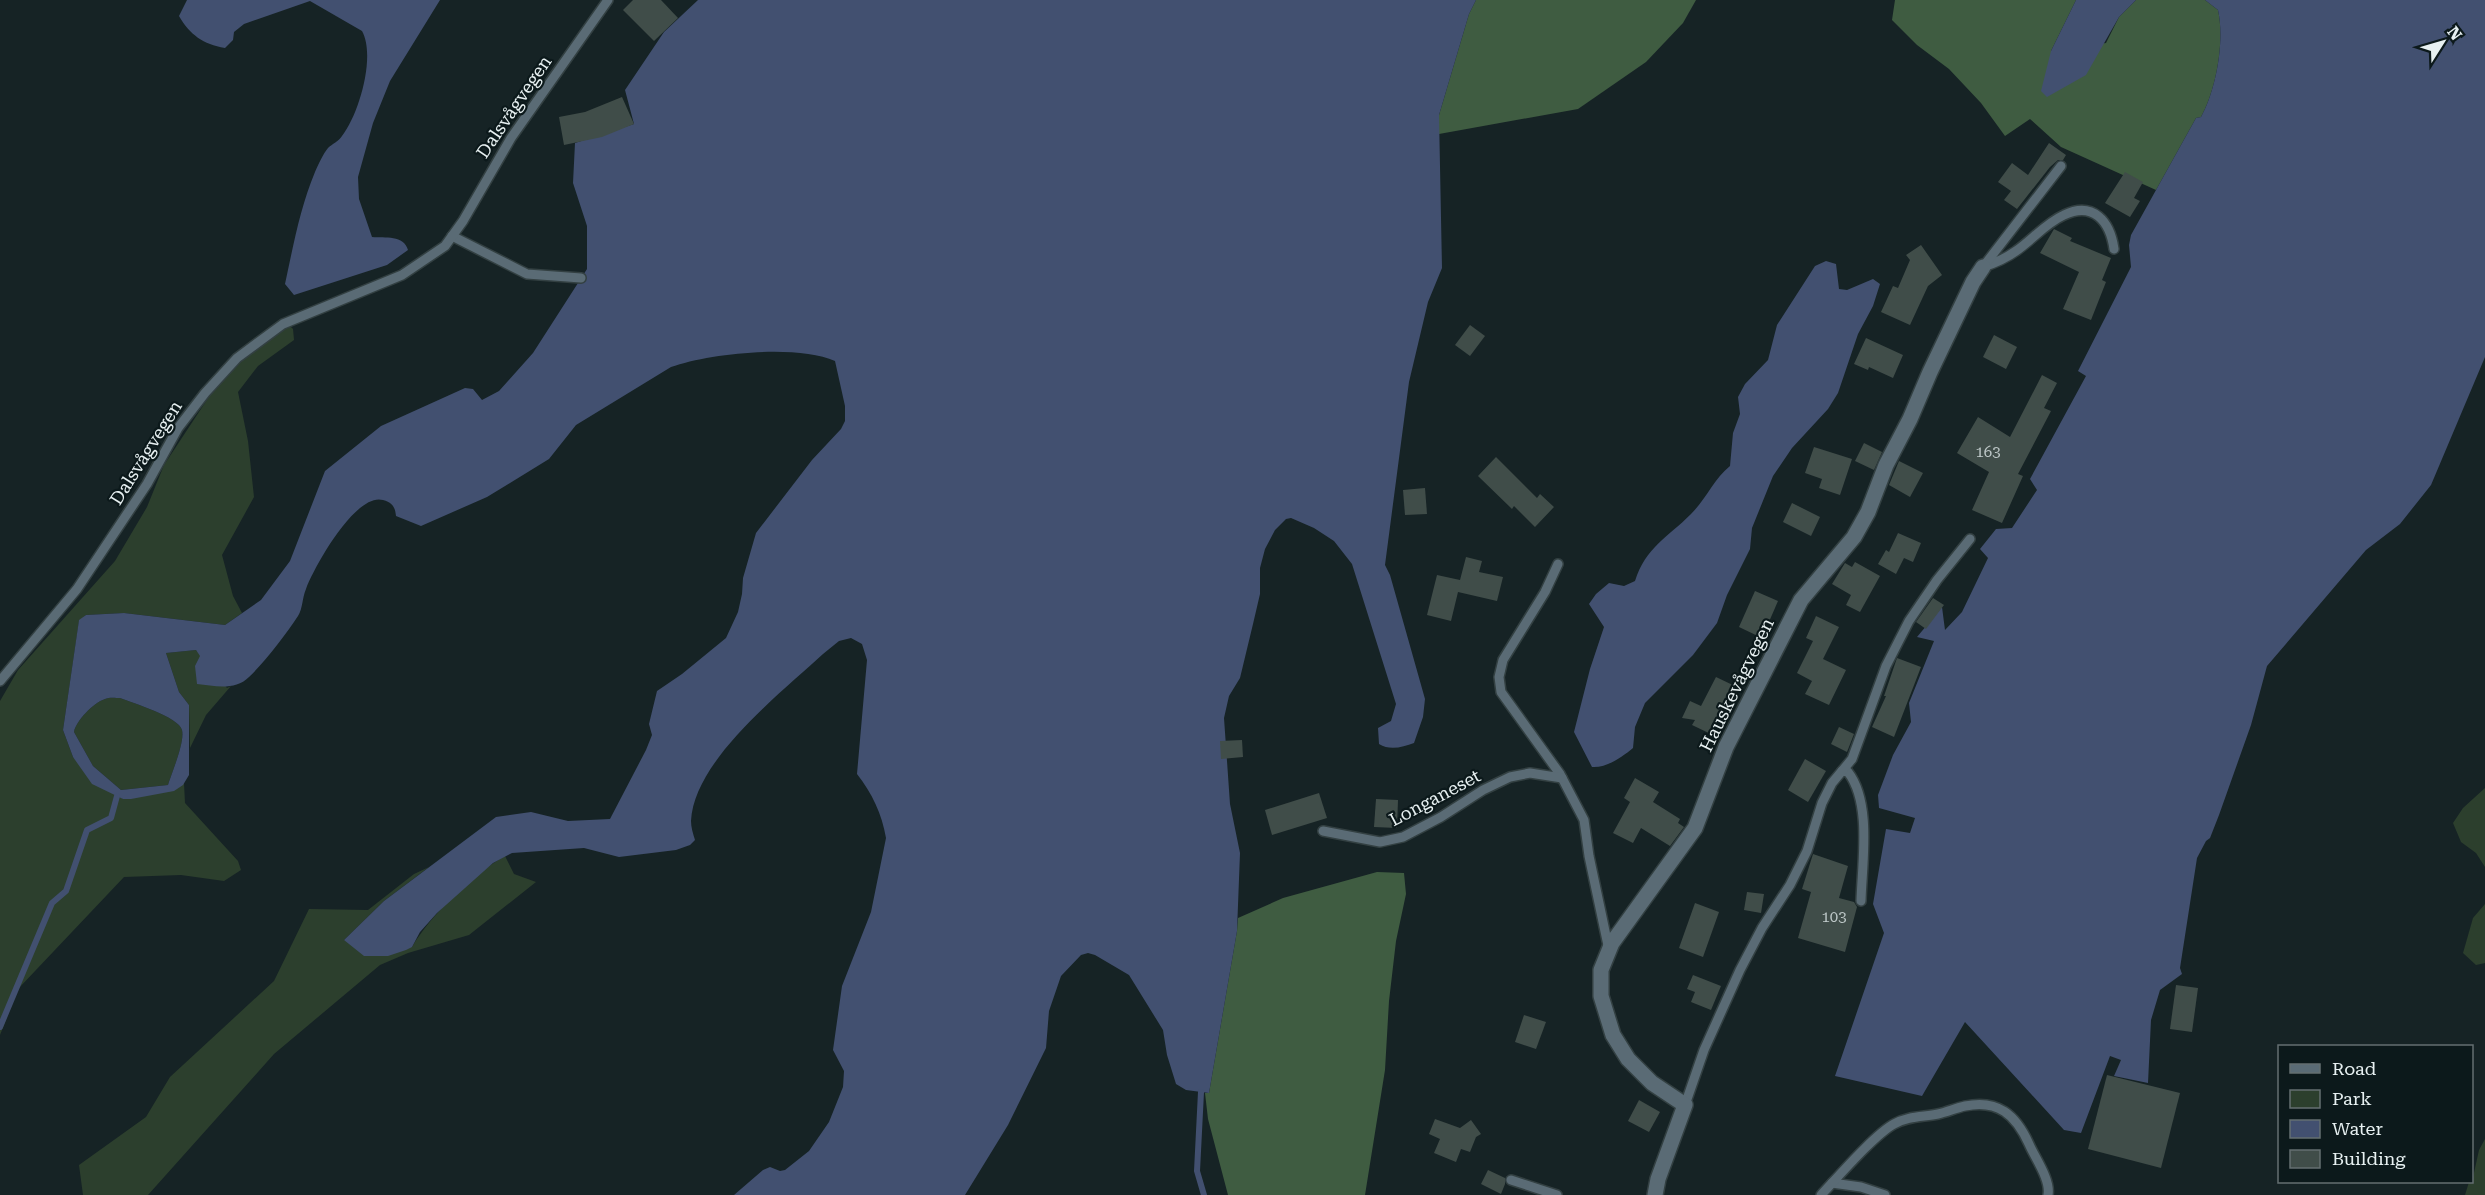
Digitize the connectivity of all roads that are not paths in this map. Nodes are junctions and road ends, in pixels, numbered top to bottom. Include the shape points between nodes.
1 (608, 0) edge
2 (2061, 166) dead end
3 (452, 236) junction
4 (2114, 249) dead end
5 (1983, 267) junction
6 (580, 278) dead end
7 (1970, 539) dead end
8 (1558, 564) dead end
9 (0, 681) edge
10 (1842, 771) junction
11 (1562, 778) junction
12 (1323, 831) dead end
13 (1861, 901) dead end
14 (1609, 950) junction
15 (1684, 1105) junction
16 (1511, 1180) dead end
17 (1833, 1183) junction
18 (1557, 1195) edge
19 (1655, 1195) edge
20 (1821, 1195) edge
21 (1885, 1195) edge
22 (2048, 1195) edge

1 - 3 lane, Dalsvågvegen via 511,138
2 - 5 lane, Hauskevågvegen
3 - 6 lane via 527,274
3 - 9 lane, Dalsvågvegen via 445,246 402,275 283,324 237,358 178,428 147,484 77,589
4 - 5 lane via 2105,222 2095,213 2078,210 2063,215 2000,262
5 - 14 street, Hauskevågvegen via 1886,465 1868,512 1854,537 1801,600 1784,631 1726,747 1695,828
7 - 10 lane via 1909,621 1882,675 1852,759
8 - 11 lane via 1503,660 1499,677 1501,692
10 - 13 lane via 1848,772 1862,798
10 - 15 lane via 1822,803 1807,851 1790,885 1740,970
11 - 12 lane, Longaneset via 1530,773 1510,777 1403,837 1380,842
11 - 14 lane via 1584,820
14 - 15 street, Hauskevågvegen via 1601,970 1601,996 1613,1035 1628,1059 1652,1083
15 - 19 street
16 - 18 lane
17 - 20 lane
17 - 21 lane
17 - 22 lane via 1893,1124 1923,1114 1988,1104 2012,1115 2024,1132 2043,1173

